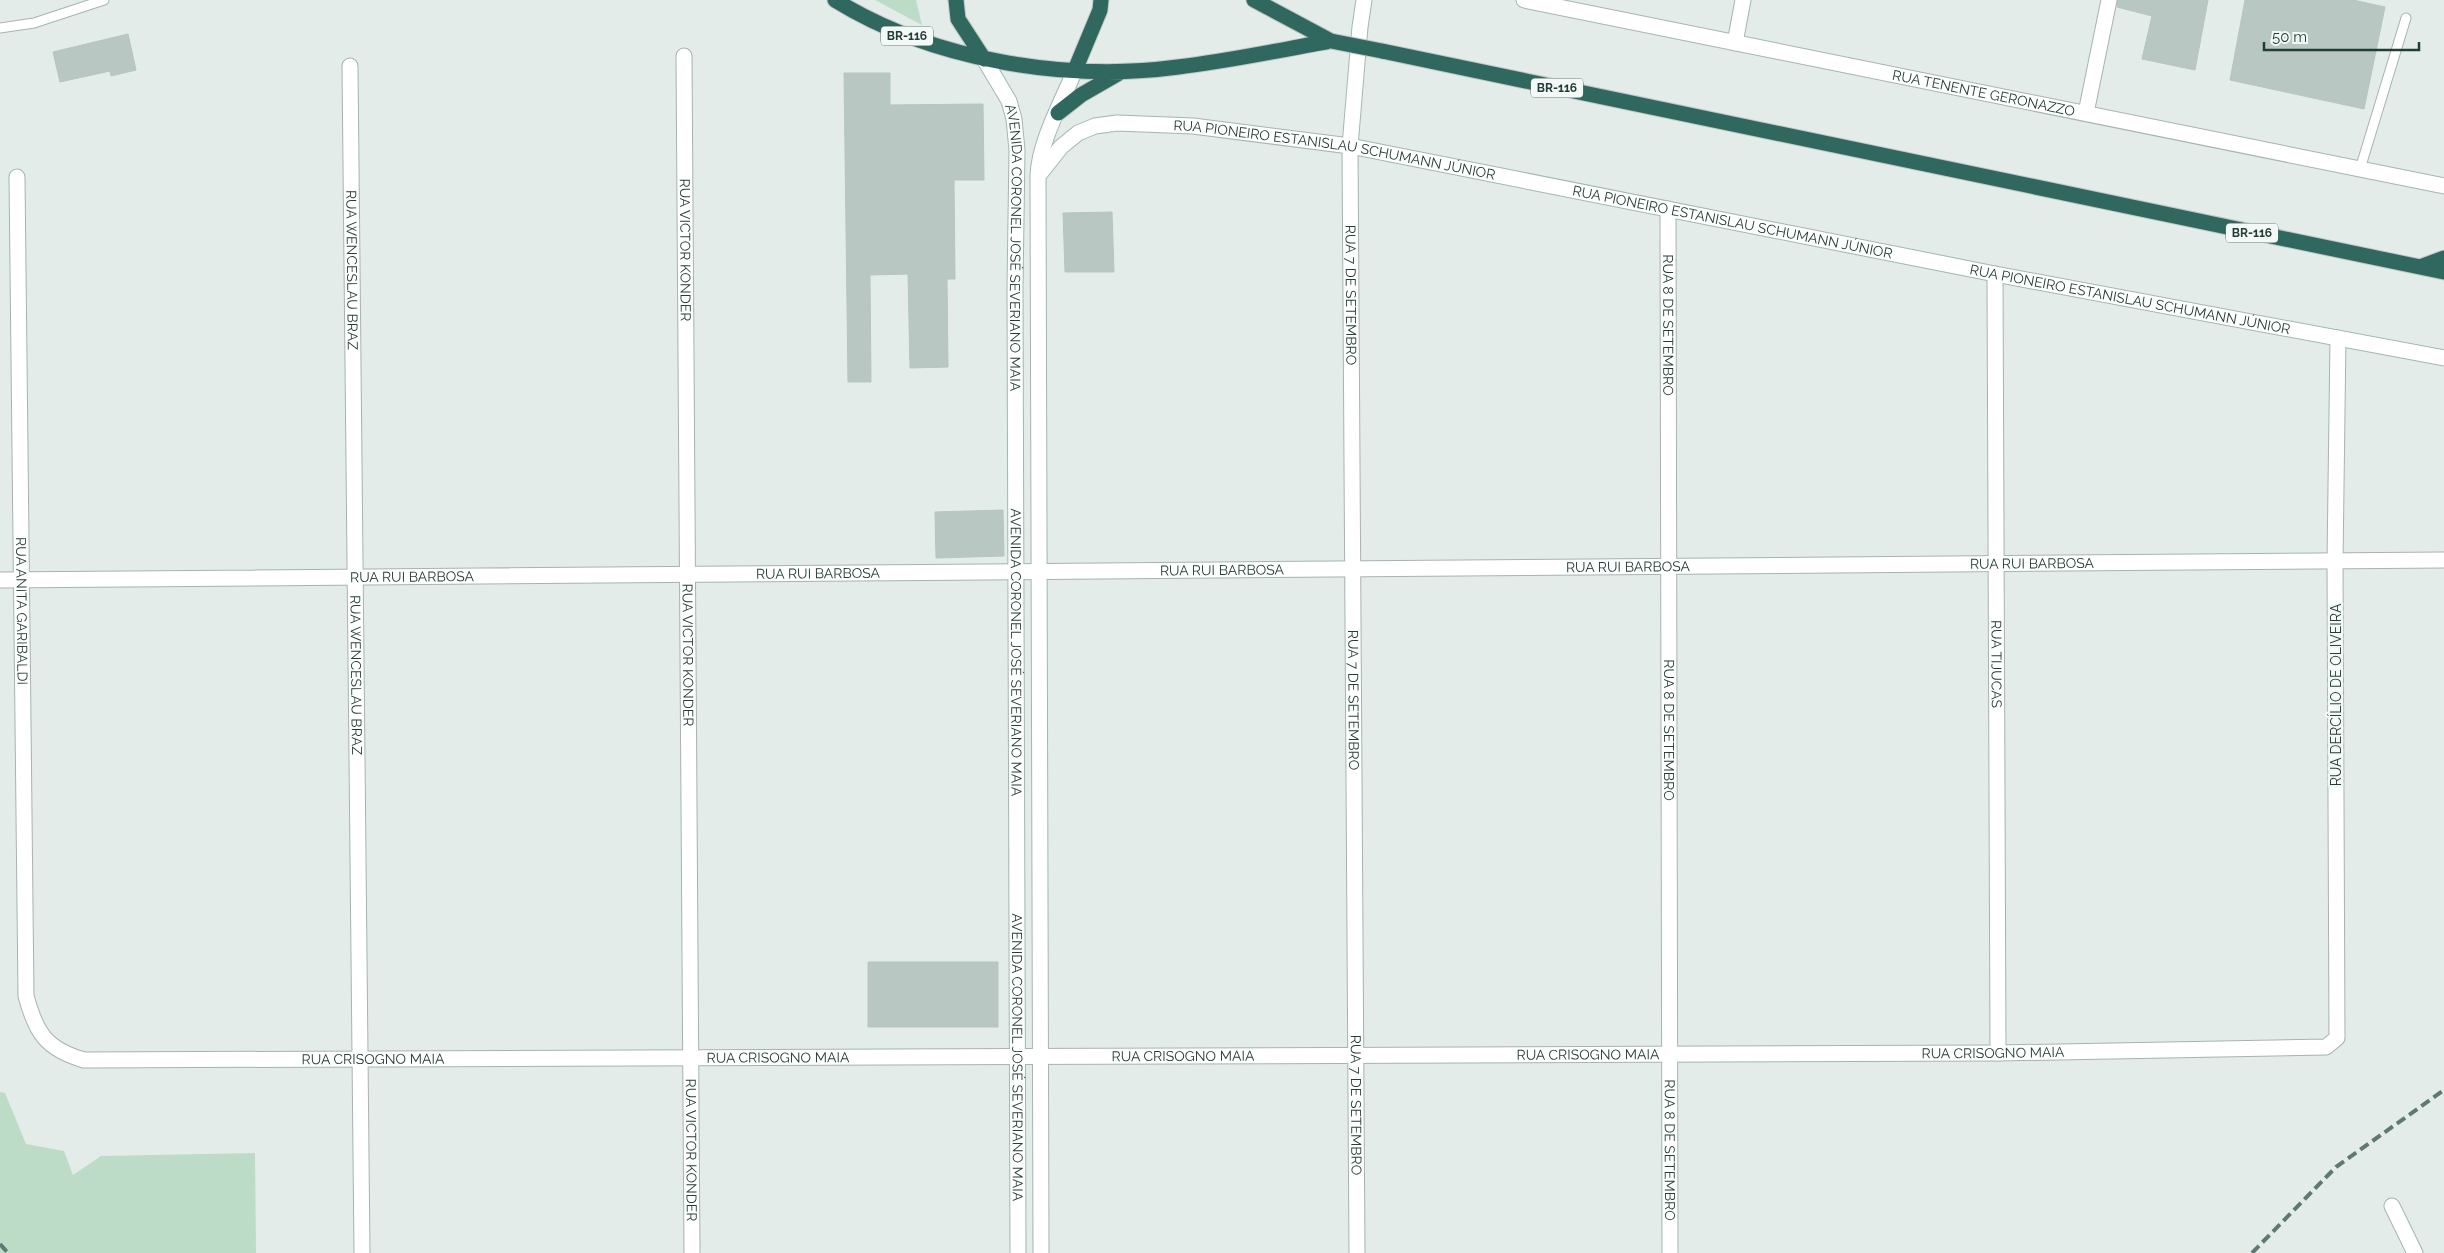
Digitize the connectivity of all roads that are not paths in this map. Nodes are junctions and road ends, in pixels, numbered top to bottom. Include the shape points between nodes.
1 (104, 0) edge
2 (835, 0) edge
3 (956, 0) edge
4 (1100, 0) edge
5 (1254, 0) edge
6 (1364, 0) edge
7 (1524, 0) edge
8 (1743, 0) edge
9 (2109, 0) edge
10 (2406, 18) dead end
11 (0, 28) edge
12 (1331, 41) junction
13 (1735, 42) junction
14 (684, 56) dead end
15 (984, 59) junction
16 (350, 66) dead end
17 (1075, 70) junction
18 (1123, 72) junction
19 (1058, 113) junction
20 (2086, 113) junction
21 (1350, 146) junction
22 (2360, 169) junction
23 (1038, 176) junction
24 (17, 177) dead end
25 (2444, 186) edge
26 (1668, 209) junction
27 (2444, 258) edge
28 (2420, 268) junction
29 (2444, 272) edge
30 (1995, 274) junction
31 (2444, 284) edge
32 (2338, 338) junction
33 (2444, 358) edge
34 (2444, 560) edge
35 (2335, 562) junction
36 (1996, 564) junction
37 (1669, 566) junction
38 (1353, 569) junction
39 (1038, 571) junction
40 (1016, 572) junction
41 (687, 574) junction
42 (355, 577) junction
43 (0, 580) edge
44 (21, 580) junction
45 (45, 1040) joint
46 (2326, 1047) joint
47 (1670, 1053) junction
48 (1998, 1053) junction
49 (1356, 1055) junction
50 (1017, 1056) junction
51 (1040, 1056) junction
52 (691, 1057) junction
53 (360, 1059) junction
54 (2392, 1206) dead end
55 (362, 1253) edge
56 (692, 1253) edge
57 (1018, 1253) edge
58 (1041, 1253) edge
59 (1357, 1253) edge
60 (1670, 1253) edge
61 (2415, 1253) edge

1 - 11 lane via 34,23
2 - 15 highway, BR-116 via 864,18 922,42
3 - 15 highway via 958,19
4 - 17 highway via 1100,10
5 - 12 highway, BR-116
6 - 21 street, RUA 7 DE SETEMBRO
7 - 13 street, RUA TENENTE GERONAZZO
8 - 13 street
9 - 20 street
10 - 22 lane
12 - 18 highway, BR-116 via 1177,68
12 - 28 highway, BR-116, bridge
13 - 20 street, RUA TENENTE GERONAZZO
14 - 41 street, RUA VICTOR KONDER
15 - 17 highway, BR-116
15 - 40 street, AVENIDA CORONEL JOSÉ SEVERIANO MAIA via 1009,101 1017,150
16 - 42 street, RUA WENCESLAU BRAZ
17 - 18 highway, BR-116
17 - 19 street, AVENIDA CORONEL JOSÉ SEVERIANO MAIA
18 - 19 highway via 1081,95
19 - 23 street, AVENIDA CORONEL JOSÉ SEVERIANO MAIA via 1038,164
20 - 22 street, RUA TENENTE GERONAZZO
21 - 23 street, RUA PIONEIRO ESTANISLAU SCHUMANN JÚNIOR via 1193,126 1117,123 1095,126 1078,133 1061,146
21 - 26 street, RUA PIONEIRO ESTANISLAU SCHUMANN JÚNIOR
21 - 38 street, RUA 7 DE SETEMBRO
22 - 25 street, RUA TENENTE GERONAZZO
23 - 39 street, AVENIDA CORONEL JOSÉ SEVERIANO MAIA
24 - 44 street, RUA ANITA GARIBALDI
26 - 30 street, RUA PIONEIRO ESTANISLAU SCHUMANN JÚNIOR
26 - 37 street, RUA 8 DE SETEMBRO
27 - 28 highway
28 - 29 highway, BR-116
28 - 31 highway
30 - 32 street, RUA PIONEIRO ESTANISLAU SCHUMANN JÚNIOR
30 - 36 street, RUA TIJUCAS
32 - 33 street, RUA PIONEIRO ESTANISLAU SCHUMANN JÚNIOR
32 - 35 street, RUA DERCÍLIO DE OLIVEIRA
34 - 35 street, RUA RUI BARBOSA
35 - 36 street, RUA RUI BARBOSA
35 - 46 street, RUA DERCÍLIO DE OLIVEIRA via 2337,1038
36 - 37 street, RUA RUI BARBOSA
36 - 48 street, RUA TIJUCAS
37 - 38 street, RUA RUI BARBOSA
37 - 47 street, RUA 8 DE SETEMBRO
38 - 39 street, RUA RUI BARBOSA
38 - 49 street, RUA 7 DE SETEMBRO
39 - 40 street, RUA RUI BARBOSA
39 - 51 street, AVENIDA CORONEL JOSÉ SEVERIANO MAIA
40 - 41 street, RUA RUI BARBOSA
40 - 50 street, AVENIDA CORONEL JOSÉ SEVERIANO MAIA
41 - 42 street, RUA RUI BARBOSA
41 - 52 street, RUA VICTOR KONDER
42 - 44 street, RUA RUI BARBOSA
42 - 53 street, RUA WENCESLAU BRAZ
43 - 44 street, RUA RUI BARBOSA
44 - 45 street, RUA ANITA GARIBALDI via 26,996 32,1018
45 - 53 street, RUA CRISOGNO MAIA via 63,1054 84,1060
46 - 48 street, RUA CRISOGNO MAIA
47 - 48 street, RUA CRISOGNO MAIA
47 - 49 street, RUA CRISOGNO MAIA
47 - 60 street, RUA 8 DE SETEMBRO
49 - 51 street, RUA CRISOGNO MAIA
49 - 59 street, RUA 7 DE SETEMBRO
50 - 51 street, RUA CRISOGNO MAIA
50 - 52 street, RUA CRISOGNO MAIA
50 - 57 street, AVENIDA CORONEL JOSÉ SEVERIANO MAIA
51 - 58 street, AVENIDA CORONEL JOSÉ SEVERIANO MAIA
52 - 53 street, RUA CRISOGNO MAIA
52 - 56 street, RUA VICTOR KONDER
53 - 55 street, RUA WENCESLAU BRAZ
54 - 61 street

